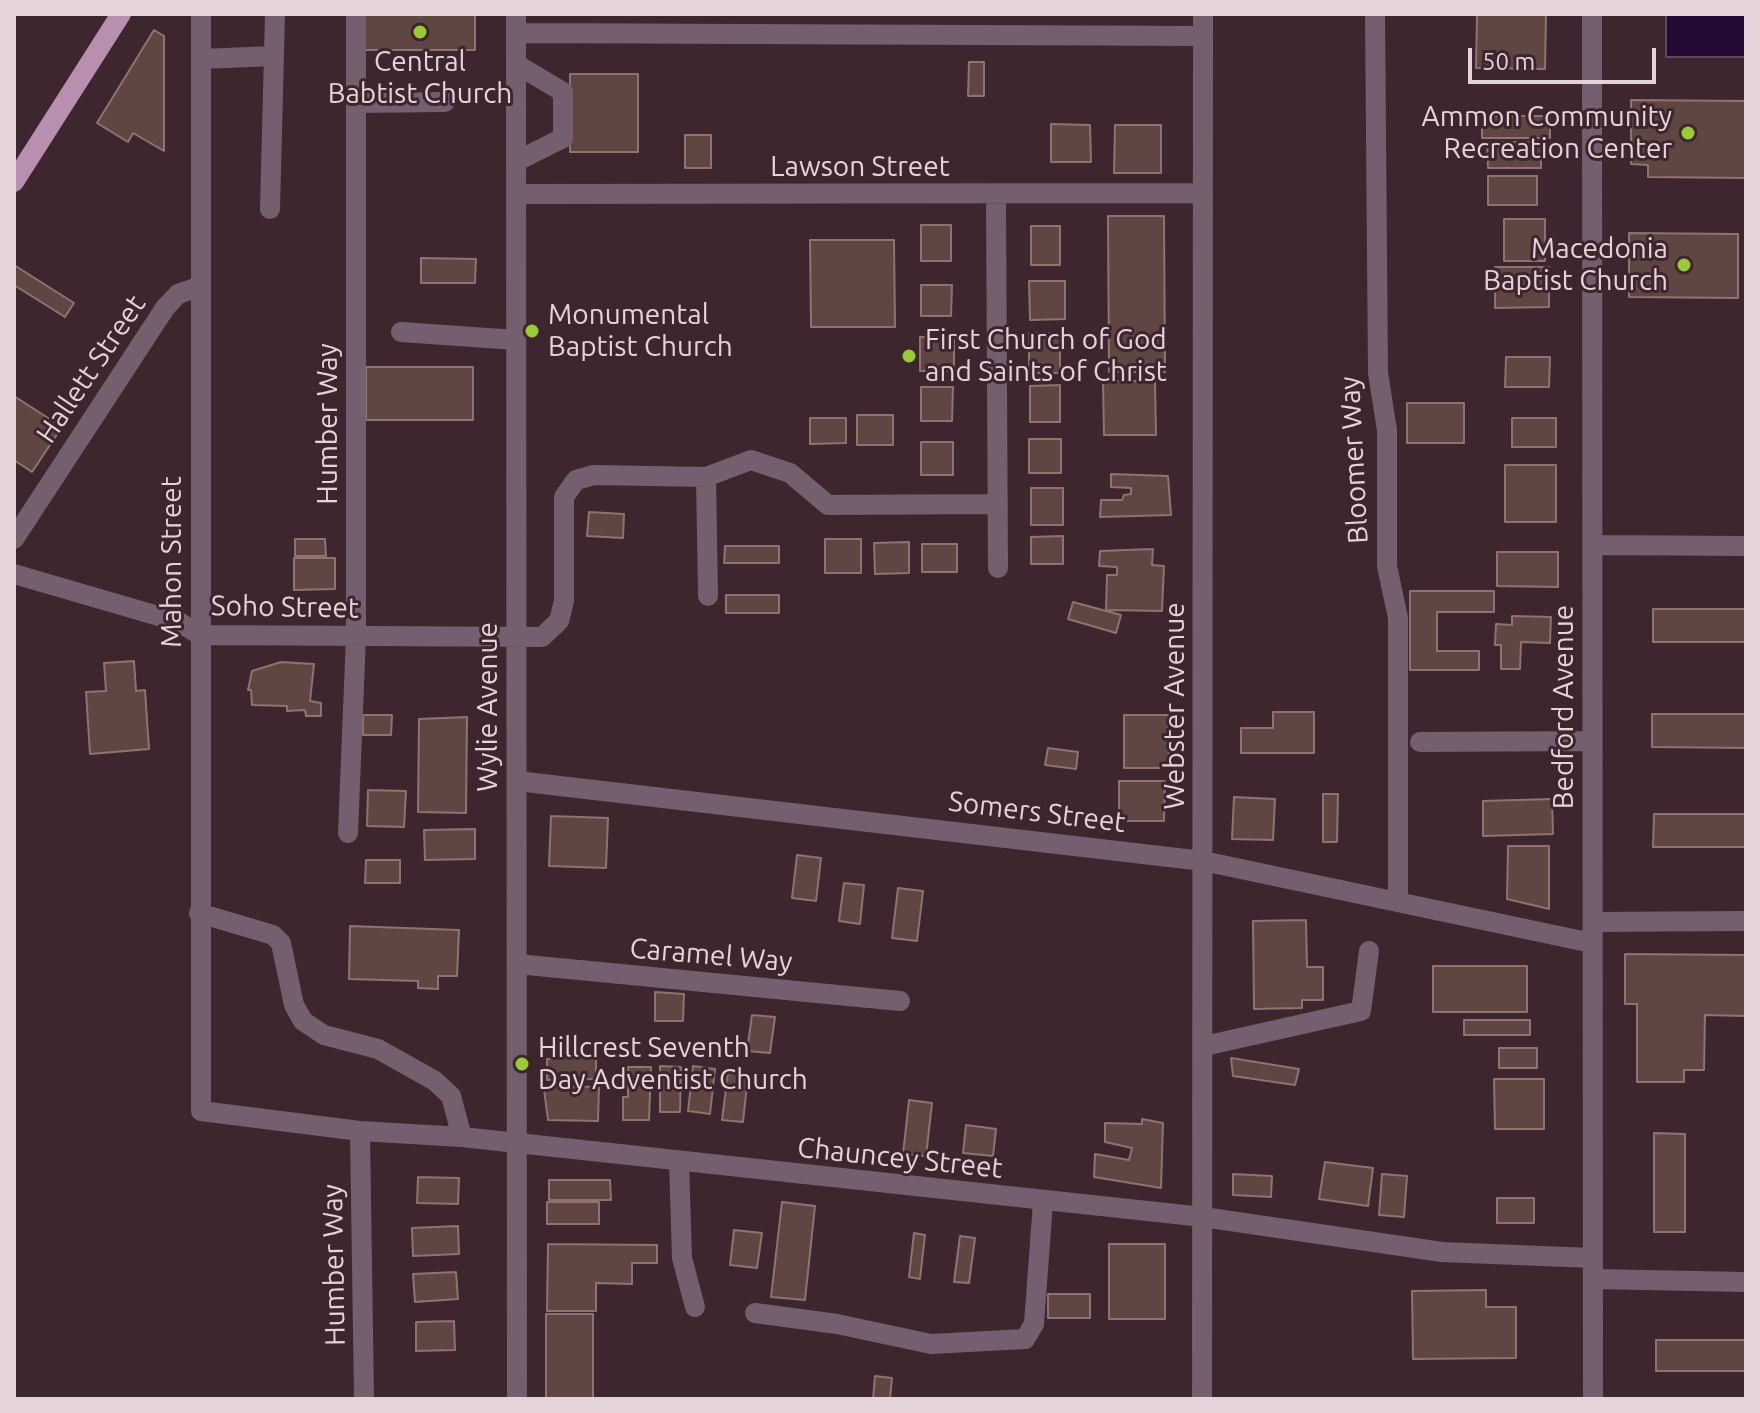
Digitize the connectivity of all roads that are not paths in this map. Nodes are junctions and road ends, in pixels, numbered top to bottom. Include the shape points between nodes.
1 (121, 14) edge
2 (201, 14) edge
3 (275, 14) edge
4 (356, 14) edge
5 (1203, 14) edge
6 (1375, 14) edge
7 (1592, 14) edge
8 (516, 24) edge
9 (1203, 36) junction
10 (274, 56) junction
11 (201, 59) junction
12 (516, 64) junction
13 (445, 102) dead end
14 (356, 103) junction
15 (517, 161) junction
16 (14, 182) edge
17 (1203, 193) junction
18 (517, 194) junction
19 (996, 195) junction
20 (270, 209) dead end
21 (201, 286) junction
22 (401, 332) dead end
23 (516, 340) junction
24 (706, 477) junction
25 (998, 504) junction
26 (14, 539) edge
27 (1593, 545) junction
28 (1746, 546) edge
29 (998, 568) dead end
30 (14, 574) edge
31 (708, 596) dead end
32 (200, 635) junction
33 (356, 636) junction
34 (516, 636) junction
35 (1592, 741) junction
36 (1420, 742) dead end
37 (517, 781) junction
38 (348, 833) dead end
39 (1203, 861) junction
40 (1398, 901) junction
41 (199, 913) junction
42 (1746, 921) edge
43 (1593, 922) junction
44 (1592, 943) junction
45 (1369, 951) dead end
46 (517, 964) junction
47 (900, 1001) dead end
48 (1204, 1046) junction
49 (201, 1111) joint
50 (360, 1131) junction
51 (462, 1137) junction
52 (517, 1143) junction
53 (679, 1161) junction
54 (1043, 1202) junction
55 (1203, 1217) junction
56 (1592, 1258) junction
57 (1593, 1279) junction
58 (1746, 1282) edge
59 (695, 1307) dead end
60 (755, 1313) dead end
61 (364, 1399) edge
62 (517, 1399) edge
63 (1202, 1399) edge
64 (1593, 1399) edge

1 - 16 main road
2 - 11 street, Mahon Street
3 - 10 street
4 - 14 street, Humber Way
5 - 9 street, Webster Avenue
6 - 40 street, Bloomer Way via 1378,373 1387,430 1387,566 1398,618
7 - 27 street, Bedford Avenue
8 - 9 street
8 - 12 street, Wylie Avenue
9 - 17 street, Webster Avenue
10 - 11 street
10 - 20 street
11 - 21 street, Mahon Street
12 - 15 street, Wylie Avenue
12 - 15 street via 563,92 563,138
13 - 14 street
14 - 33 street, Humber Way
15 - 18 street, Wylie Avenue
17 - 19 street, Lawson Street
17 - 39 street, Webster Avenue
18 - 19 street, Lawson Street
18 - 23 street, Wylie Avenue
19 - 25 street
21 - 26 street, Hallett Street via 178,294 165,308
21 - 32 street, Mahon Street
22 - 23 street
23 - 34 street, Wylie Avenue
24 - 25 street via 751,460 790,473 828,505
24 - 31 street
24 - 34 street, Soho Street via 594,475 576,480 564,497 564,601 559,621 542,637
25 - 29 street
27 - 28 street
27 - 35 street, Bedford Avenue
30 - 32 street, Soho Street via 179,622
32 - 33 street, Soho Street
32 - 41 street, Mahon Street
33 - 34 street, Soho Street
33 - 38 street, Humber Way
34 - 37 street, Wylie Avenue
35 - 36 street
35 - 43 street, Bedford Avenue
37 - 39 street, Somers Street
37 - 46 street, Wylie Avenue
39 - 40 street, Somers Street
39 - 48 street, Webster Avenue
40 - 44 street, Somers Street
41 - 49 street, Mahon Street
41 - 51 street via 273,935 281,943 294,1005 303,1021 324,1035 378,1049 435,1081 451,1096
42 - 43 street
43 - 44 street, Bedford Avenue
44 - 56 street, Bedford Avenue
45 - 48 street via 1361,1011
46 - 47 street, Caramel Way
46 - 52 street, Wylie Avenue
48 - 55 street, Webster Avenue
49 - 50 street, Chauncey Street
50 - 51 street, Chauncey Street
50 - 61 street, Humber Way
51 - 52 street, Chauncey Street
52 - 53 street, Chauncey Street
52 - 62 street, Wylie Avenue
53 - 54 street, Chauncey Street
53 - 59 street via 682,1258
54 - 55 street, Chauncey Street
54 - 60 street via 1034,1324 1025,1339 931,1344
55 - 56 street, Chauncey Street via 1442,1252
55 - 63 street, Webster Avenue
56 - 57 street, Bedford Avenue
57 - 58 street
57 - 64 street, Bedford Avenue

